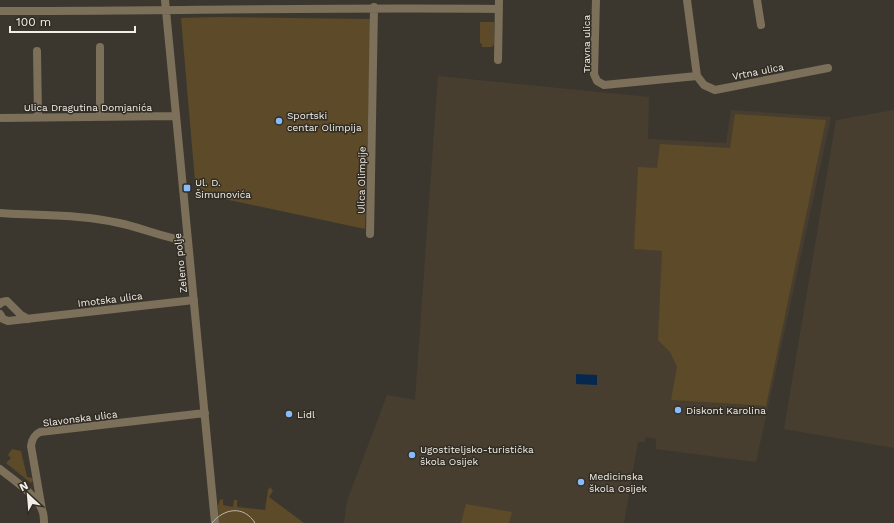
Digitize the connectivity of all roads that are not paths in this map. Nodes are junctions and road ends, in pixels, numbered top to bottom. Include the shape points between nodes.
1 (165, 0) edge
2 (596, 0) edge
3 (686, 0) edge
4 (757, 0) edge
5 (499, 4) edge
6 (374, 7) junction
7 (0, 11) edge
8 (166, 11) junction
9 (762, 25) dead end
10 (100, 47) dead end
11 (36, 51) dead end
12 (498, 60) dead end
13 (828, 68) dead end
14 (697, 76) junction
15 (100, 116) junction
16 (176, 116) junction
17 (38, 117) junction
18 (0, 118) edge
19 (0, 213) edge
20 (370, 234) dead end
21 (188, 241) junction
22 (194, 300) junction
23 (0, 304) edge
24 (0, 314) edge
25 (28, 319) junction
26 (205, 413) junction
27 (0, 469) edge
28 (42, 510) junction
29 (44, 523) edge
30 (215, 523) edge

1 - 8 street, Zeleno polje
2 - 14 street, Travna ulica via 594,74 597,81 604,84
3 - 14 street
4 - 9 street
5 - 6 street
5 - 12 street
6 - 8 street
6 - 20 street, Ulica Olimpije
7 - 8 street
8 - 16 street, Zeleno polje
10 - 15 street
11 - 17 street
13 - 14 street, Vrtna ulica via 715,90 704,85
15 - 16 street, Ulica Dragutina Domjanića
15 - 17 street, Ulica Dragutina Domjanića
16 - 21 street, Zeleno polje
17 - 18 street, Ulica Dragutina Domjanića
19 - 21 street via 71,216 119,222
21 - 22 street, Zeleno polje
22 - 25 street, Imotska ulica
22 - 26 street, Zeleno polje
23 - 25 street via 8,301
24 - 25 street, Imotska ulica via 2,319 8,321
26 - 28 street, Slavonska ulica via 40,432 34,436 31,446
26 - 30 street, Zeleno polje
27 - 28 street via 26,490
28 - 29 street, Slavonska ulica

